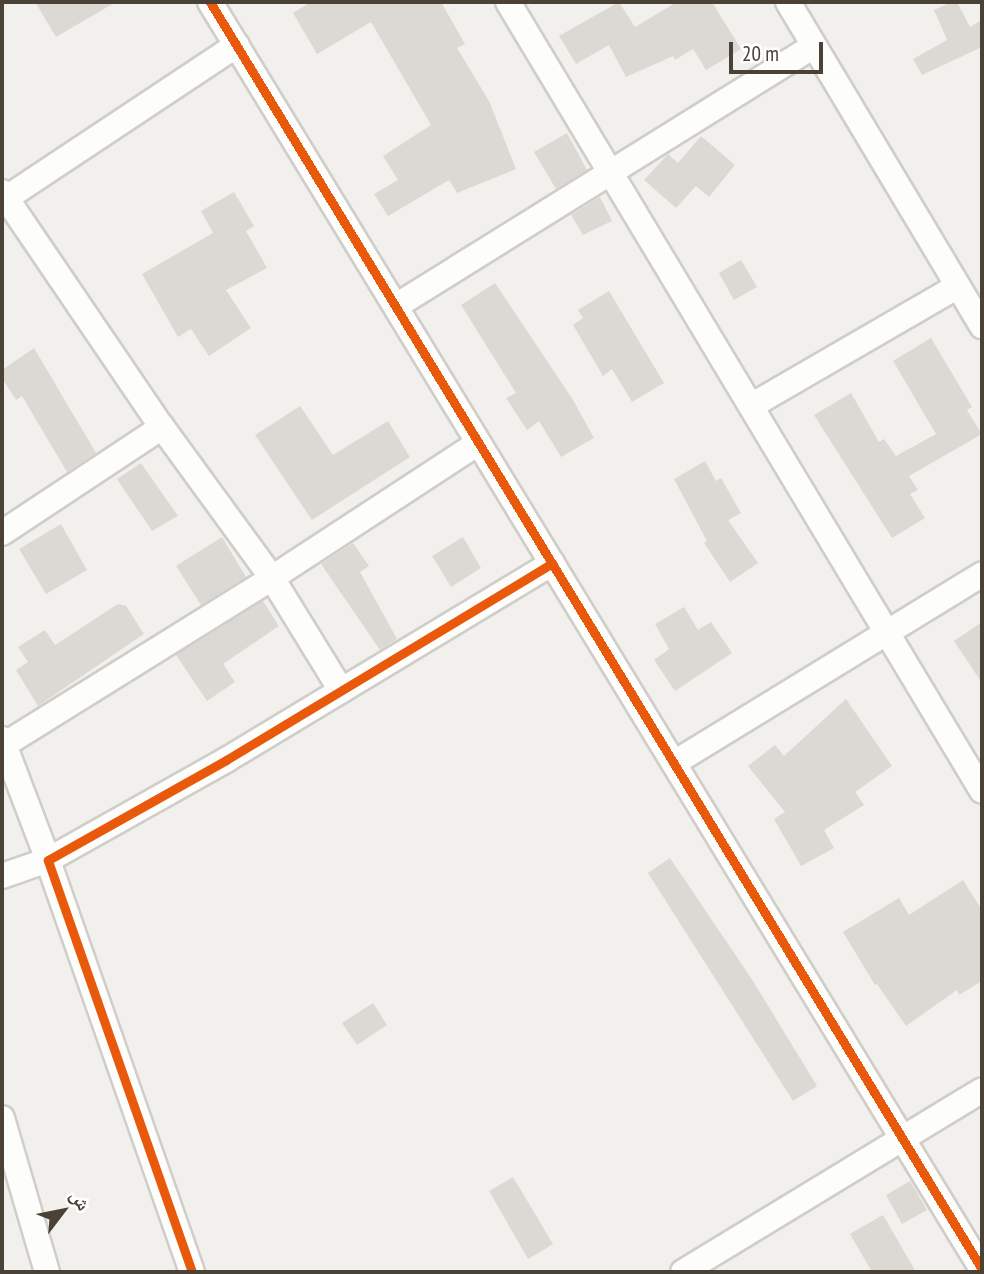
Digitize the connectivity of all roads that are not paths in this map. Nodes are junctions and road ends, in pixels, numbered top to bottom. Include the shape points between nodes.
1 (211, 2) edge
2 (508, 2) edge
3 (788, 2) edge
4 (237, 45) junction
5 (814, 46) junction
6 (611, 173) junction
7 (3, 197) edge
8 (958, 286) junction
9 (396, 306) junction
10 (982, 326) edge
11 (751, 407) junction
12 (162, 427) junction
13 (477, 444) junction
14 (2, 533) edge
15 (552, 563) junction
16 (982, 574) edge
17 (272, 578) junction
18 (887, 632) junction
19 (341, 690) junction
20 (3, 742) edge
21 (674, 763) junction
22 (982, 791) edge
23 (48, 860) junction
24 (2, 876) edge
25 (982, 1090) edge
26 (2, 1118) edge
27 (903, 1138) junction
28 (982, 1269) edge
29 (692, 1270) edge
30 (47, 1272) edge
31 (192, 1272) edge

1 - 4 street
2 - 6 street
3 - 5 street
4 - 7 street
4 - 9 street
5 - 6 street
5 - 8 street
6 - 9 street
6 - 11 street
7 - 12 street
8 - 10 street
8 - 11 street
9 - 13 street
11 - 18 street
12 - 14 street
12 - 17 street
13 - 15 street
13 - 17 street
15 - 19 street
15 - 21 street
16 - 18 street
17 - 19 street
17 - 20 street
18 - 21 street
18 - 22 street
19 - 23 street
20 - 23 street
21 - 27 street
23 - 24 street
23 - 31 street
25 - 27 street
26 - 30 street
27 - 28 street
27 - 29 street

